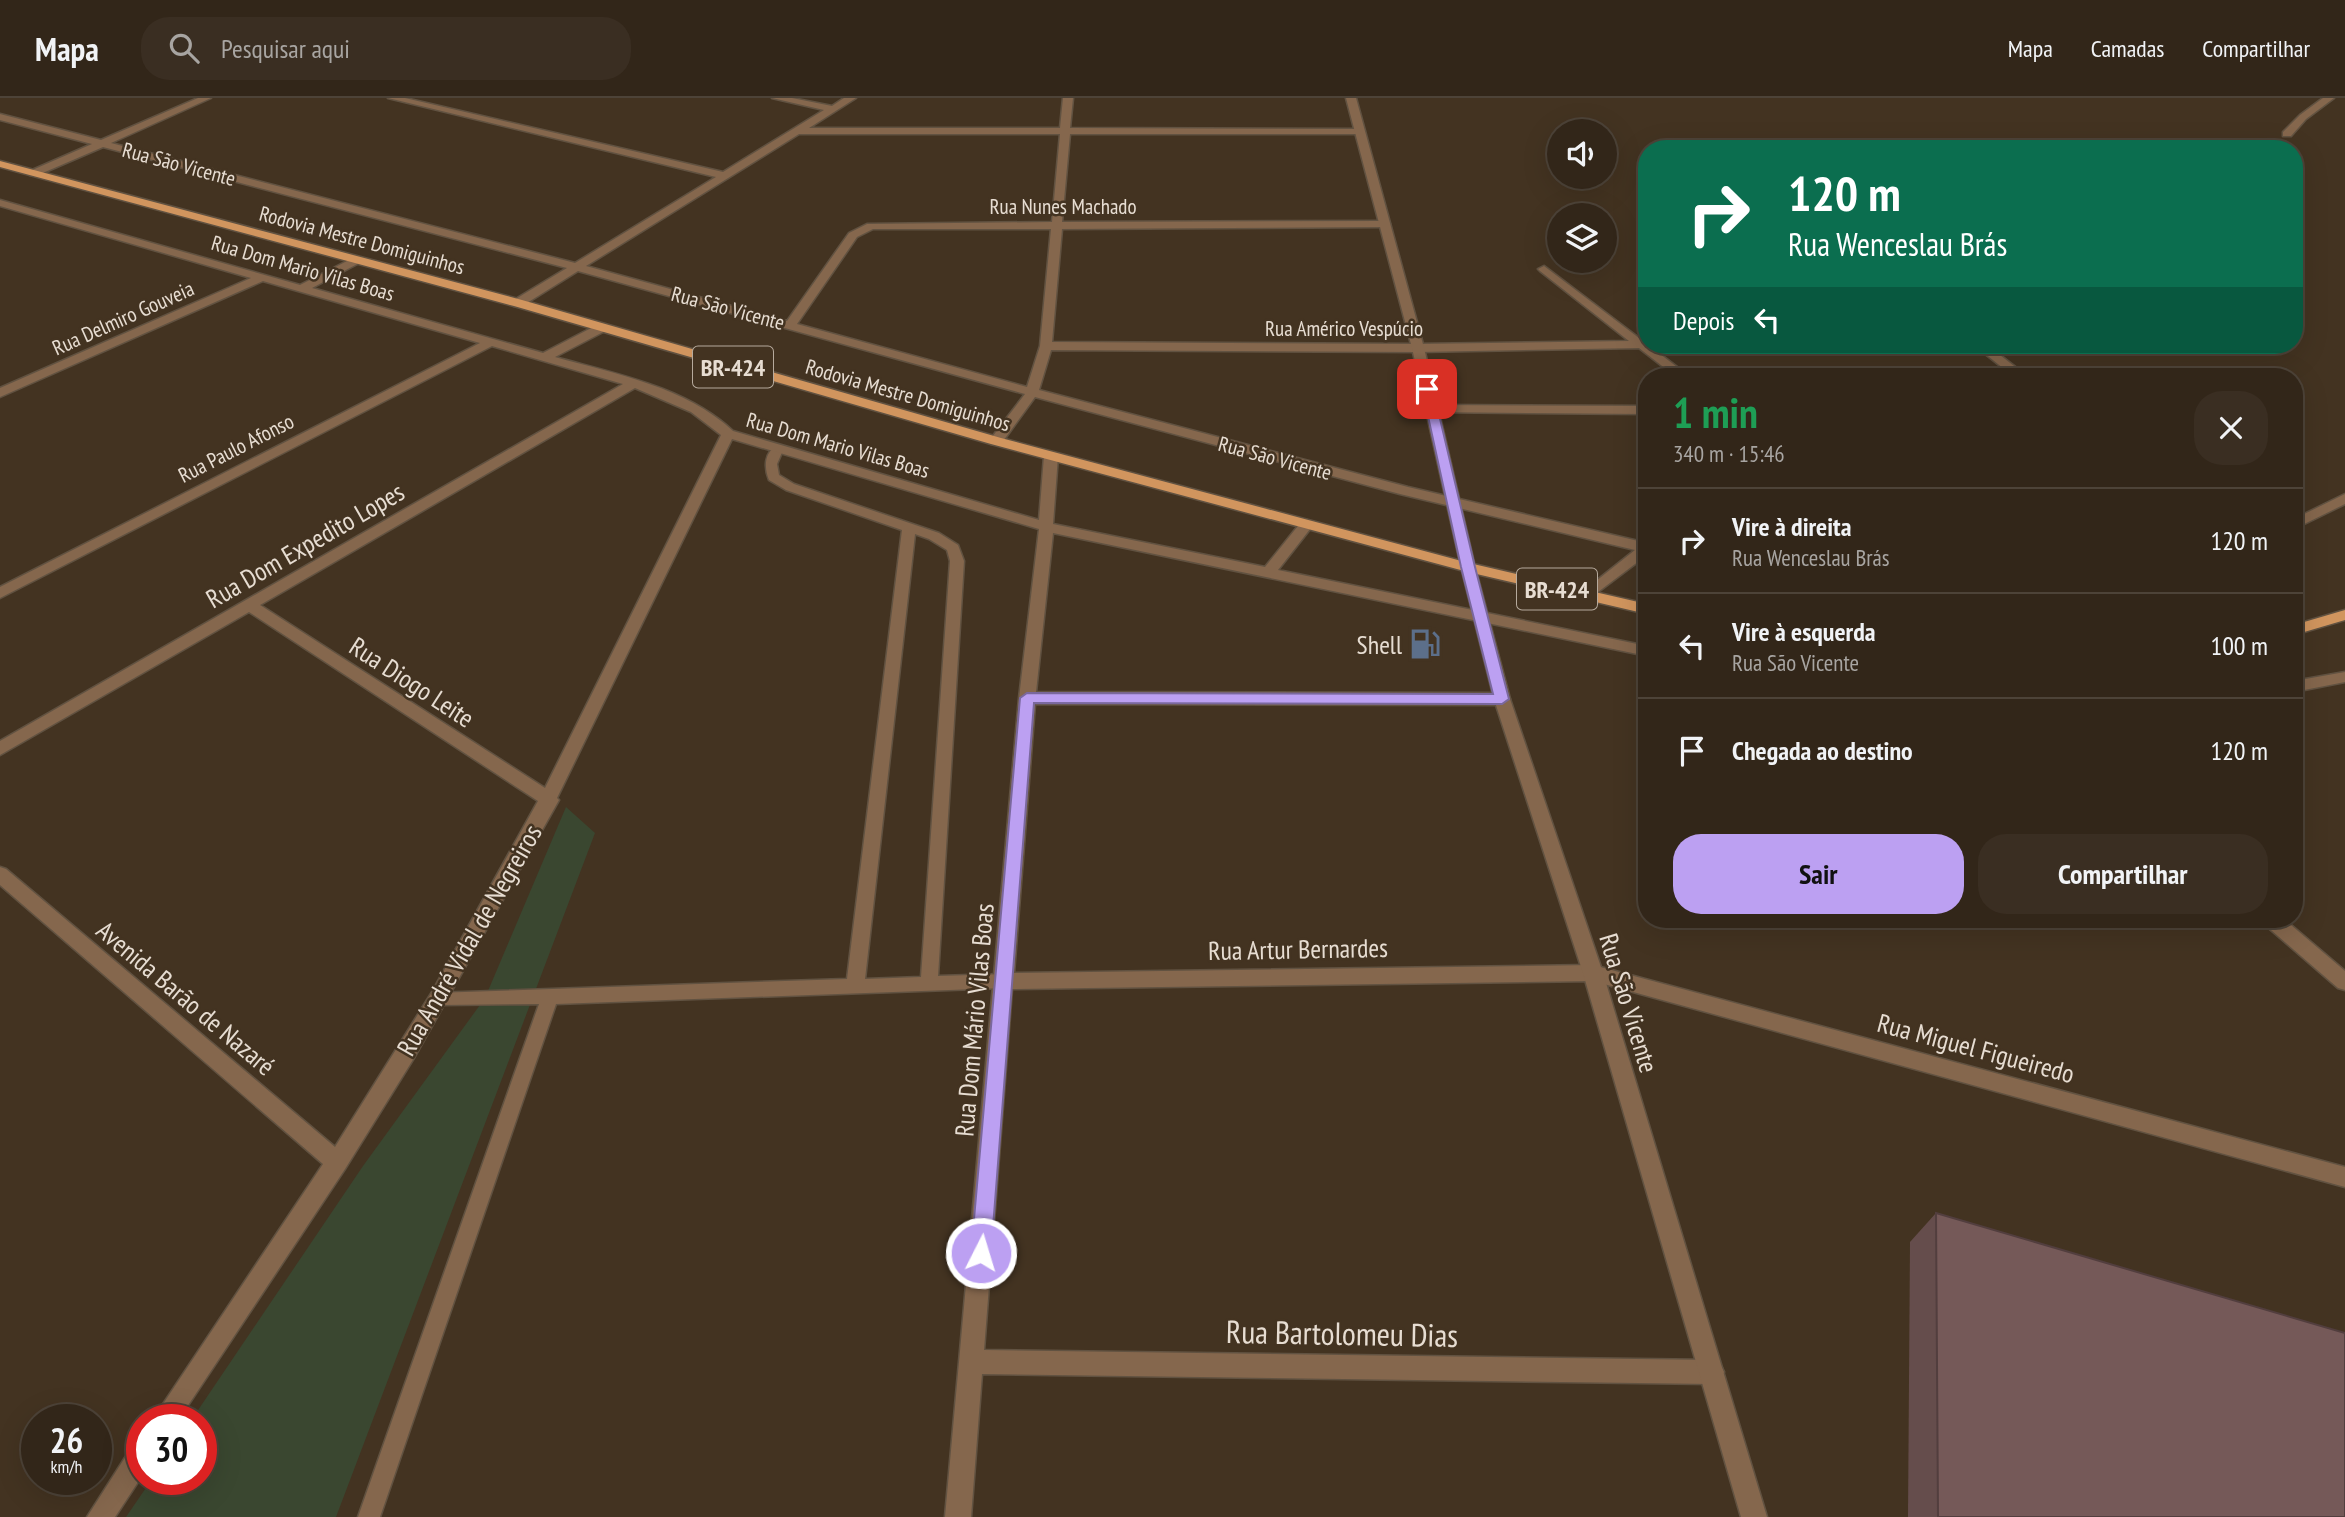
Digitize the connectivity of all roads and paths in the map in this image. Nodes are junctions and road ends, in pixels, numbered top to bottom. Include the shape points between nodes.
1 (206, 98) edge
2 (393, 98) edge
3 (777, 98) edge
4 (851, 98) edge
5 (1068, 98) edge
6 (1351, 98) edge
7 (2310, 98) edge
8 (2325, 100) edge
9 (833, 109) junction
10 (0, 117) edge
11 (797, 131) junction
12 (1064, 131) junction
13 (1359, 131) junction
14 (2287, 134) dead end
15 (101, 144) junction
16 (0, 164) edge
17 (34, 173) junction
18 (726, 176) junction
19 (0, 203) edge
20 (1385, 224) junction
21 (1059, 225) junction
22 (357, 260) junction
23 (578, 268) junction
24 (1544, 269) dead end
25 (261, 278) junction
26 (299, 290) junction
27 (518, 303) junction
28 (790, 325) junction
29 (601, 328) junction
30 (1638, 341) edge
31 (491, 342) junction
32 (1638, 344) edge
33 (1046, 346) junction
34 (1418, 348) junction
35 (1655, 354) edge
36 (1992, 354) edge
37 (545, 358) junction
38 (1674, 368) edge
39 (2010, 368) edge
40 (634, 383) junction
41 (0, 393) edge
42 (1032, 393) junction
43 (1432, 409) junction
44 (1638, 410) edge
45 (728, 434) junction
46 (996, 441) junction
47 (777, 450) junction
48 (1051, 456) junction
49 (2345, 498) edge
50 (1454, 505) junction
51 (2303, 520) edge
52 (1307, 524) junction
53 (909, 527) junction
54 (1046, 527) junction
55 (1638, 546) edge
56 (1638, 554) edge
57 (1468, 567) junction
58 (1269, 572) junction
59 (0, 593) edge
60 (1586, 596) junction
61 (249, 605) junction
62 (1638, 606) edge
63 (2345, 615) edge
64 (1481, 618) junction
65 (2303, 627) edge
66 (1638, 649) edge
67 (2345, 677) edge
68 (2303, 685) edge
69 (1027, 698) junction
70 (1502, 699) junction
71 (0, 749) edge
72 (550, 800) junction
73 (0, 874) edge
74 (2282, 928) edge
75 (1593, 973) junction
76 (1004, 981) junction
77 (2345, 982) edge
78 (929, 984) junction
79 (855, 986) junction
80 (550, 997) junction
81 (439, 998) junction
82 (337, 1162) junction
83 (2345, 1177) edge
84 (971, 1362) junction
85 (1712, 1371) junction
86 (175, 1404) edge
87 (126, 1478) edge
88 (100, 1517) edge
89 (369, 1517) edge
90 (958, 1517) edge
91 (1754, 1517) edge

1 - 15 street
2 - 18 street
3 - 9 street
4 - 9 street
5 - 12 street
6 - 13 street, Rua São Vicente
7 - 8 street
8 - 14 street
9 - 11 street
10 - 15 street, Rua São Vicente
11 - 12 street
11 - 18 street
12 - 13 street
12 - 21 street
13 - 20 street, Rua São Vicente
15 - 17 street
15 - 23 street, Rua São Vicente
16 - 17 main road, Rodovia Mestre Domiguinhos / BR-424
17 - 22 main road, Rodovia Mestre Domiguinhos / BR-424
18 - 23 street
19 - 25 street, Rua Dom Mario Vilas Boas
20 - 21 street, Rua Nunes Machado
20 - 34 street, Rua São Vicente
21 - 28 street, Rua Nunes Machado via 864,228 853,235
21 - 33 street
22 - 26 street
22 - 27 main road, Rodovia Mestre Domiguinhos / BR-424
23 - 27 street
23 - 28 street, Rua São Vicente
24 - 30 street
25 - 26 street, Rua Dom Mario Vilas Boas
25 - 41 street, Rua Delmiro Gouveia
26 - 31 street, Rua Dom Mario Vilas Boas
27 - 29 main road, Rodovia Mestre Domiguinhos / BR-424
28 - 42 street, Rua São Vicente
29 - 37 street
29 - 46 main road, Rodovia Mestre Domiguinhos / BR-424
31 - 37 street, Rua Dom Mario Vilas Boas
31 - 59 street, Rua Paulo Afonso
32 - 34 street, Rua Américo Vespúcio
33 - 34 street, Rua Américo Vespúcio
33 - 42 street
34 - 43 street, Rua São Vicente
35 - 38 street
36 - 39 street
37 - 40 street, Rua Dom Mario Vilas Boas
40 - 45 street, Rua Dom Mario Vilas Boas via 700,411
40 - 61 street, Rua Dom Expedito Lopes
42 - 46 street
42 - 50 street, Rua São Vicente
43 - 44 street
43 - 50 street, Rua São Vicente
45 - 47 street, Rua Dom Mario Vilas Boas
45 - 72 street, Rua André Vidal de Negreiros
46 - 48 main road, Rodovia Mestre Domiguinhos / BR-424
47 - 53 lane via 771,464 773,477
47 - 54 street, Rua Dom Mario Vilas Boas
48 - 52 main road, Rodovia Mestre Domiguinhos / BR-424
48 - 54 street, Rua Dom Mário Vilas Boas
49 - 51 street
50 - 55 street
50 - 57 street, Rua São Vicente
52 - 57 main road, Rodovia Mestre Domiguinhos / BR-424
52 - 58 street
53 - 78 lane via 953,548 957,561
53 - 79 lane
54 - 58 street, Rua Dom Mario Vilas Boas
54 - 69 street, Rua Dom Mário Vilas Boas
56 - 60 street
57 - 60 main road, Rodovia Mestre Domiguinhos / BR-424
57 - 64 street, Rua São Vicente
58 - 64 street, Rua Dom Mario Vilas Boas
60 - 62 main road, Rodovia Mestre Domiguinhos / BR-424
61 - 71 street, Rua Dom Expedito Lopes
61 - 72 street, Rua Diogo Leite
63 - 65 main road
64 - 66 street, Rua Dom Mario Vilas Boas
64 - 70 street, Rua São Vicente
67 - 68 street
69 - 70 street
69 - 76 street, Rua Dom Mário Vilas Boas
70 - 75 street, Rua São Vicente
72 - 81 street, Rua André Vidal de Negreiros
73 - 82 street, Avenida Barão de Nazaré
74 - 77 street
75 - 76 street, Rua Artur Bernardes
75 - 83 street, Rua Miguel Figueiredo
75 - 85 street, Rua São Vicente
76 - 78 lane
76 - 84 street, Rua Dom Mário Vilas Boas
78 - 79 lane
79 - 80 lane
80 - 81 lane
80 - 89 lane
81 - 82 street, Rua André Vidal de Negreiros
82 - 86 street, Rua André Vidal de Negreiros
84 - 85 street, Rua Bartolomeu Dias
84 - 90 street, Rua Dom Mário Vilas Boas
85 - 91 street, Rua São Vicente
87 - 88 street

